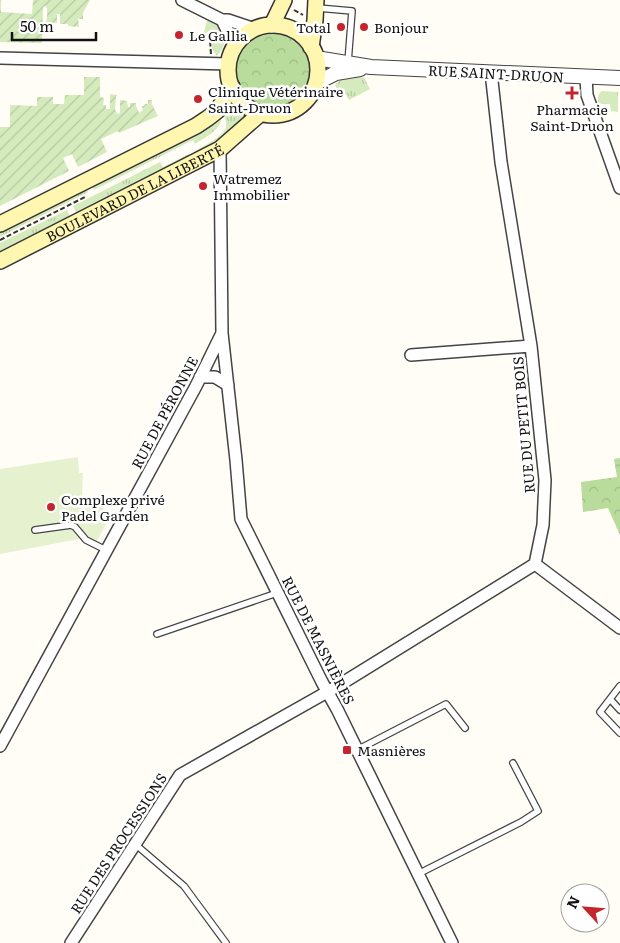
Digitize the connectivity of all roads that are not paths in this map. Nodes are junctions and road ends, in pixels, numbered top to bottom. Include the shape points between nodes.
1 (182, 0) edge
2 (284, 0) edge
3 (316, 4) edge
4 (223, 23) junction
5 (272, 25) junction
6 (255, 29) junction
7 (237, 44) junction
8 (314, 52) junction
9 (0, 58) edge
10 (348, 63) junction
11 (229, 64) junction
12 (372, 67) junction
13 (491, 72) junction
14 (586, 77) junction
15 (620, 78) edge
16 (316, 83) junction
17 (232, 87) junction
18 (262, 113) junction
19 (220, 149) junction
20 (620, 188) edge
21 (0, 224) edge
22 (0, 261) edge
23 (222, 333) junction
24 (531, 346) junction
25 (411, 355) dead end
26 (200, 378) junction
27 (228, 385) junction
28 (35, 530) dead end
29 (106, 550) junction
30 (535, 564) junction
31 (278, 593) junction
32 (620, 628) edge
33 (157, 634) dead end
34 (620, 686) edge
35 (328, 692) junction
36 (610, 699) junction
37 (620, 710) edge
38 (465, 728) dead end
39 (620, 733) edge
40 (0, 746) edge
41 (357, 750) junction
42 (513, 763) dead end
43 (135, 844) junction
44 (418, 874) junction
45 (70, 943) edge
46 (226, 943) edge
47 (452, 943) edge

1 - 4 street
2 - 5 main road
3 - 8 main road
3 - 10 lane via 352,11
4 - 6 street via 228,20
4 - 7 street
5 - 6 main road
5 - 8 main road via 292,30 304,38
6 - 7 main road
7 - 11 main road
8 - 10 street, RUE SAINT-DRUON
8 - 16 main road via 318,69
9 - 11 street
10 - 12 street, RUE SAINT-DRUON
11 - 17 main road
12 - 13 street, RUE SAINT-DRUON
12 - 16 street, RUE SAINT-DRUON via 336,73
13 - 14 street, RUE SAINT-DRUON
13 - 24 street, RUE DU PETIT BOIS via 501,162
14 - 15 street, RUE SAINT-DRUON
14 - 20 street via 587,95
16 - 18 main road via 311,94 296,109 276,115
17 - 18 main road via 244,104
17 - 21 main road, BOULEVARD DE LA LIBERTÉ via 217,111 196,126
18 - 19 main road, BOULEVARD DE LA LIBERTÉ
19 - 22 main road, BOULEVARD DE LA LIBERTÉ
19 - 23 street, RUE DE PÉRONNE
23 - 26 street, RUE DE PÉRONNE
23 - 27 street, RUE DE MASNIÈRES
24 - 25 street
24 - 30 street, RUE DU PETIT BOIS via 545,480 544,526
26 - 27 street via 215,377
26 - 29 street, RUE DE PÉRONNE
27 - 31 street, RUE DE MASNIÈRES via 241,519
28 - 29 lane via 71,525 86,540
29 - 40 street, RUE DE PÉRONNE
30 - 32 street
30 - 35 street
31 - 33 lane
31 - 35 street, RUE DE MASNIÈRES
34 - 36 lane
35 - 41 street, RUE DE MASNIÈRES
35 - 43 street, RUE DES PROCESSIONS via 180,775
36 - 37 lane
36 - 39 lane via 600,712
38 - 41 lane via 446,704
41 - 44 street, RUE DE MASNIÈRES
42 - 44 lane via 538,811
43 - 45 street, RUE DES PROCESSIONS
43 - 46 lane via 184,886
44 - 47 street, RUE DE MASNIÈRES

